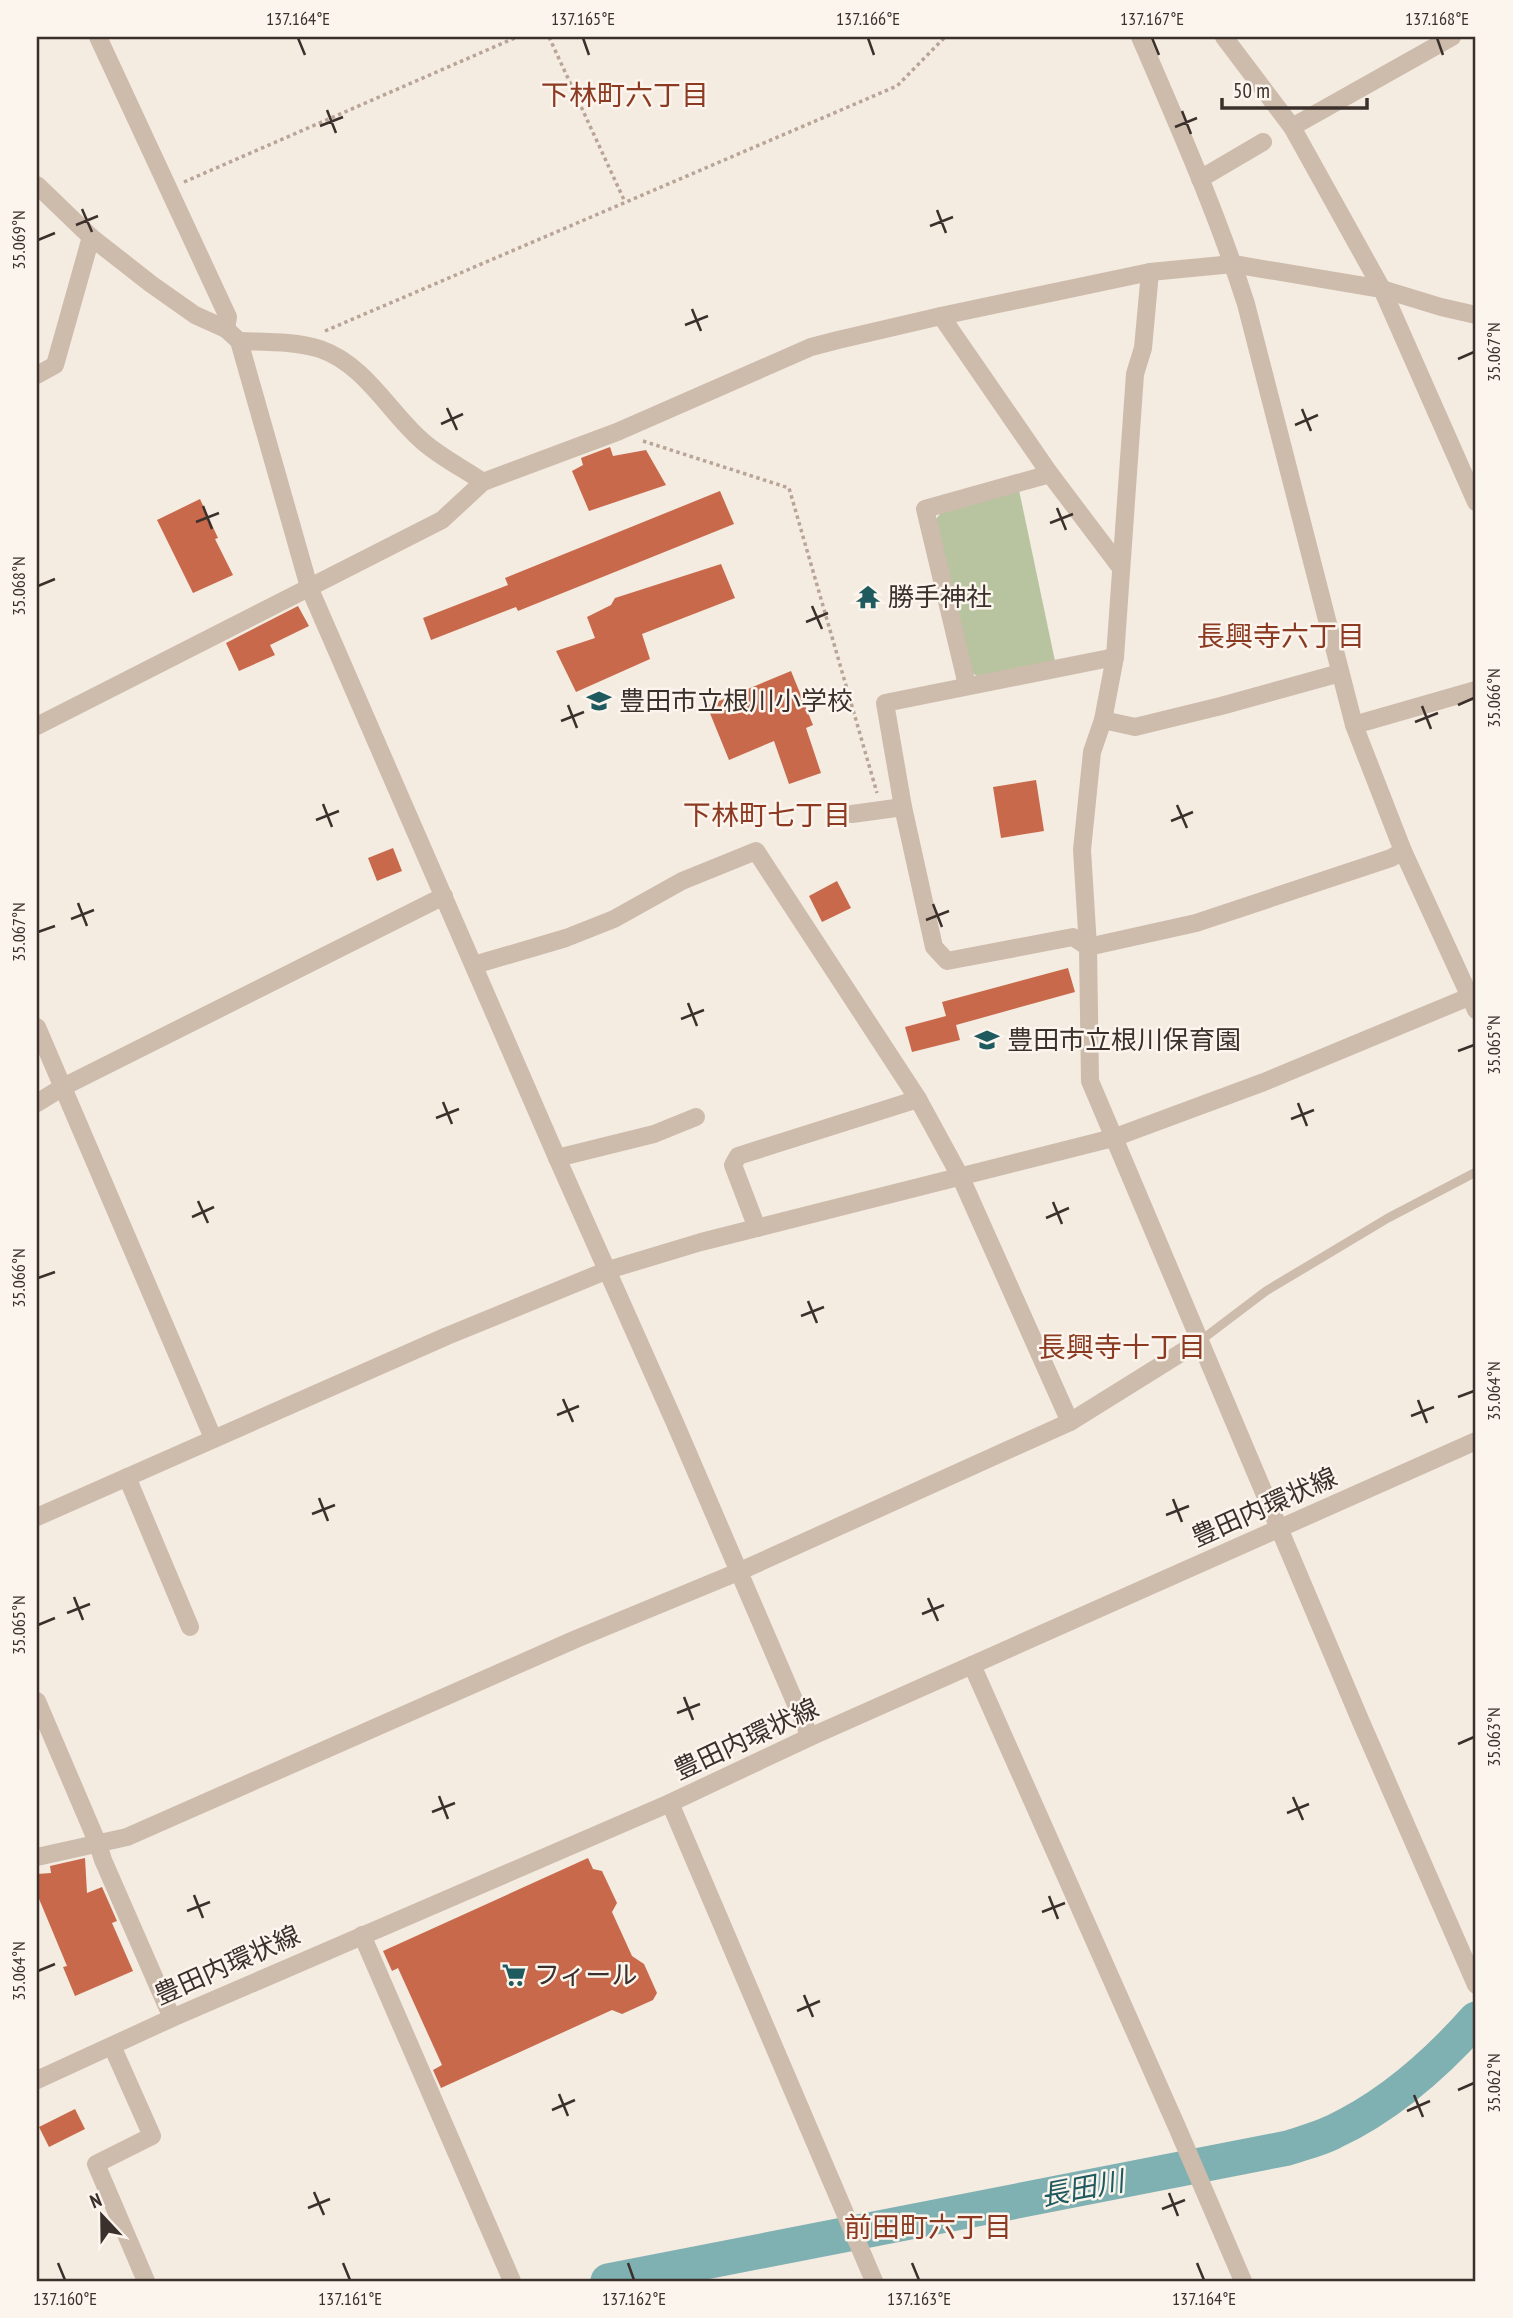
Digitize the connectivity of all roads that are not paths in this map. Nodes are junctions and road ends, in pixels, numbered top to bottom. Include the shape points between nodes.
1 (98, 37) edge
2 (1140, 37) edge
3 (1224, 37) edge
4 (1452, 37) edge
5 (1292, 127) junction
6 (1263, 142) dead end
7 (1200, 179) junction
8 (37, 185) edge
9 (91, 237) junction
10 (1233, 264) junction
11 (1150, 272) junction
12 (1382, 289) junction
13 (1476, 315) edge
14 (941, 316) junction
15 (233, 335) junction
16 (37, 375) edge
17 (1051, 474) junction
18 (483, 482) junction
19 (1476, 502) edge
20 (1121, 568) junction
21 (309, 587) junction
22 (1115, 657) junction
23 (1340, 673) junction
24 (967, 685) junction
25 (1476, 690) edge
26 (1103, 720) junction
27 (1354, 725) junction
28 (37, 726) edge
29 (903, 807) junction
30 (852, 814) dead end
31 (1403, 851) junction
32 (444, 895) junction
33 (1088, 947) junction
34 (474, 965) junction
35 (1474, 1000) edge
36 (37, 1027) edge
37 (63, 1087) junction
38 (918, 1098) junction
39 (37, 1103) edge
40 (696, 1117) dead end
41 (1114, 1138) junction
42 (557, 1158) junction
43 (1476, 1172) edge
44 (961, 1178) junction
45 (757, 1228) junction
46 (608, 1270) junction
47 (1200, 1341) junction
48 (1070, 1422) junction
49 (213, 1438) junction
50 (1476, 1441) edge
51 (127, 1477) junction
52 (37, 1517) edge
53 (1281, 1528) junction
54 (738, 1572) junction
55 (190, 1627) dead end
56 (972, 1665) junction
57 (37, 1701) edge
58 (810, 1737) junction
59 (670, 1803) junction
60 (98, 1844) junction
61 (37, 1857) edge
62 (362, 1935) junction
63 (1476, 1985) edge
64 (172, 2018) junction
65 (112, 2046) junction
66 (37, 2080) edge
67 (146, 2281) edge
68 (512, 2281) edge
69 (874, 2281) edge
70 (1242, 2281) edge

1 - 15 street via 229,317
2 - 7 street
3 - 5 street
4 - 5 street
5 - 12 street
6 - 7 street
7 - 10 street
8 - 9 street
9 - 15 street via 195,315
9 - 16 street via 55,365
10 - 11 street
10 - 12 street
10 - 23 street
11 - 14 street
11 - 20 street via 1143,348 1135,374
12 - 13 street
12 - 19 street
14 - 17 street
14 - 18 street via 811,347 617,432
15 - 18 street via 320,349 341,360 356,370 424,443
15 - 21 street
17 - 20 street
17 - 24 street via 925,509
18 - 21 street via 442,520
20 - 22 street
21 - 28 street
21 - 32 street
22 - 24 street
22 - 26 street
23 - 26 street via 1135,727
23 - 27 street
24 - 29 street via 885,703
25 - 27 street
26 - 33 street via 1092,752 1082,850
27 - 31 street
29 - 30 street
29 - 33 street via 934,947 947,961 1073,937
31 - 33 street via 1196,923
31 - 35 street
32 - 34 street
32 - 37 street
33 - 41 street via 1090,1081
34 - 38 street via 614,919 682,881 756,850
34 - 42 street
35 - 41 street
36 - 37 street
37 - 39 street
37 - 49 street
38 - 44 street
38 - 45 street via 738,1156 733,1166
40 - 42 street via 654,1134
41 - 44 street
41 - 47 street
42 - 46 street
43 - 47 lane via 1266,1291
44 - 45 street
44 - 48 street
45 - 46 street
46 - 49 street
46 - 54 street
47 - 48 street
47 - 53 street
48 - 54 street
49 - 51 street
50 - 53 street, 豊田内環状線
51 - 52 street
51 - 55 street
53 - 56 street, 豊田内環状線
53 - 63 street
54 - 58 street
54 - 60 street via 127,1837
56 - 58 street, 豊田内環状線
56 - 70 street
57 - 60 street
58 - 59 street, 豊田内環状線
59 - 62 street, 豊田内環状線
59 - 69 street
60 - 61 street
60 - 64 street
62 - 64 street, 豊田内環状線
62 - 68 street
64 - 65 street, 豊田内環状線
65 - 66 street, 豊田内環状線
65 - 67 street via 152,2136 96,2164

